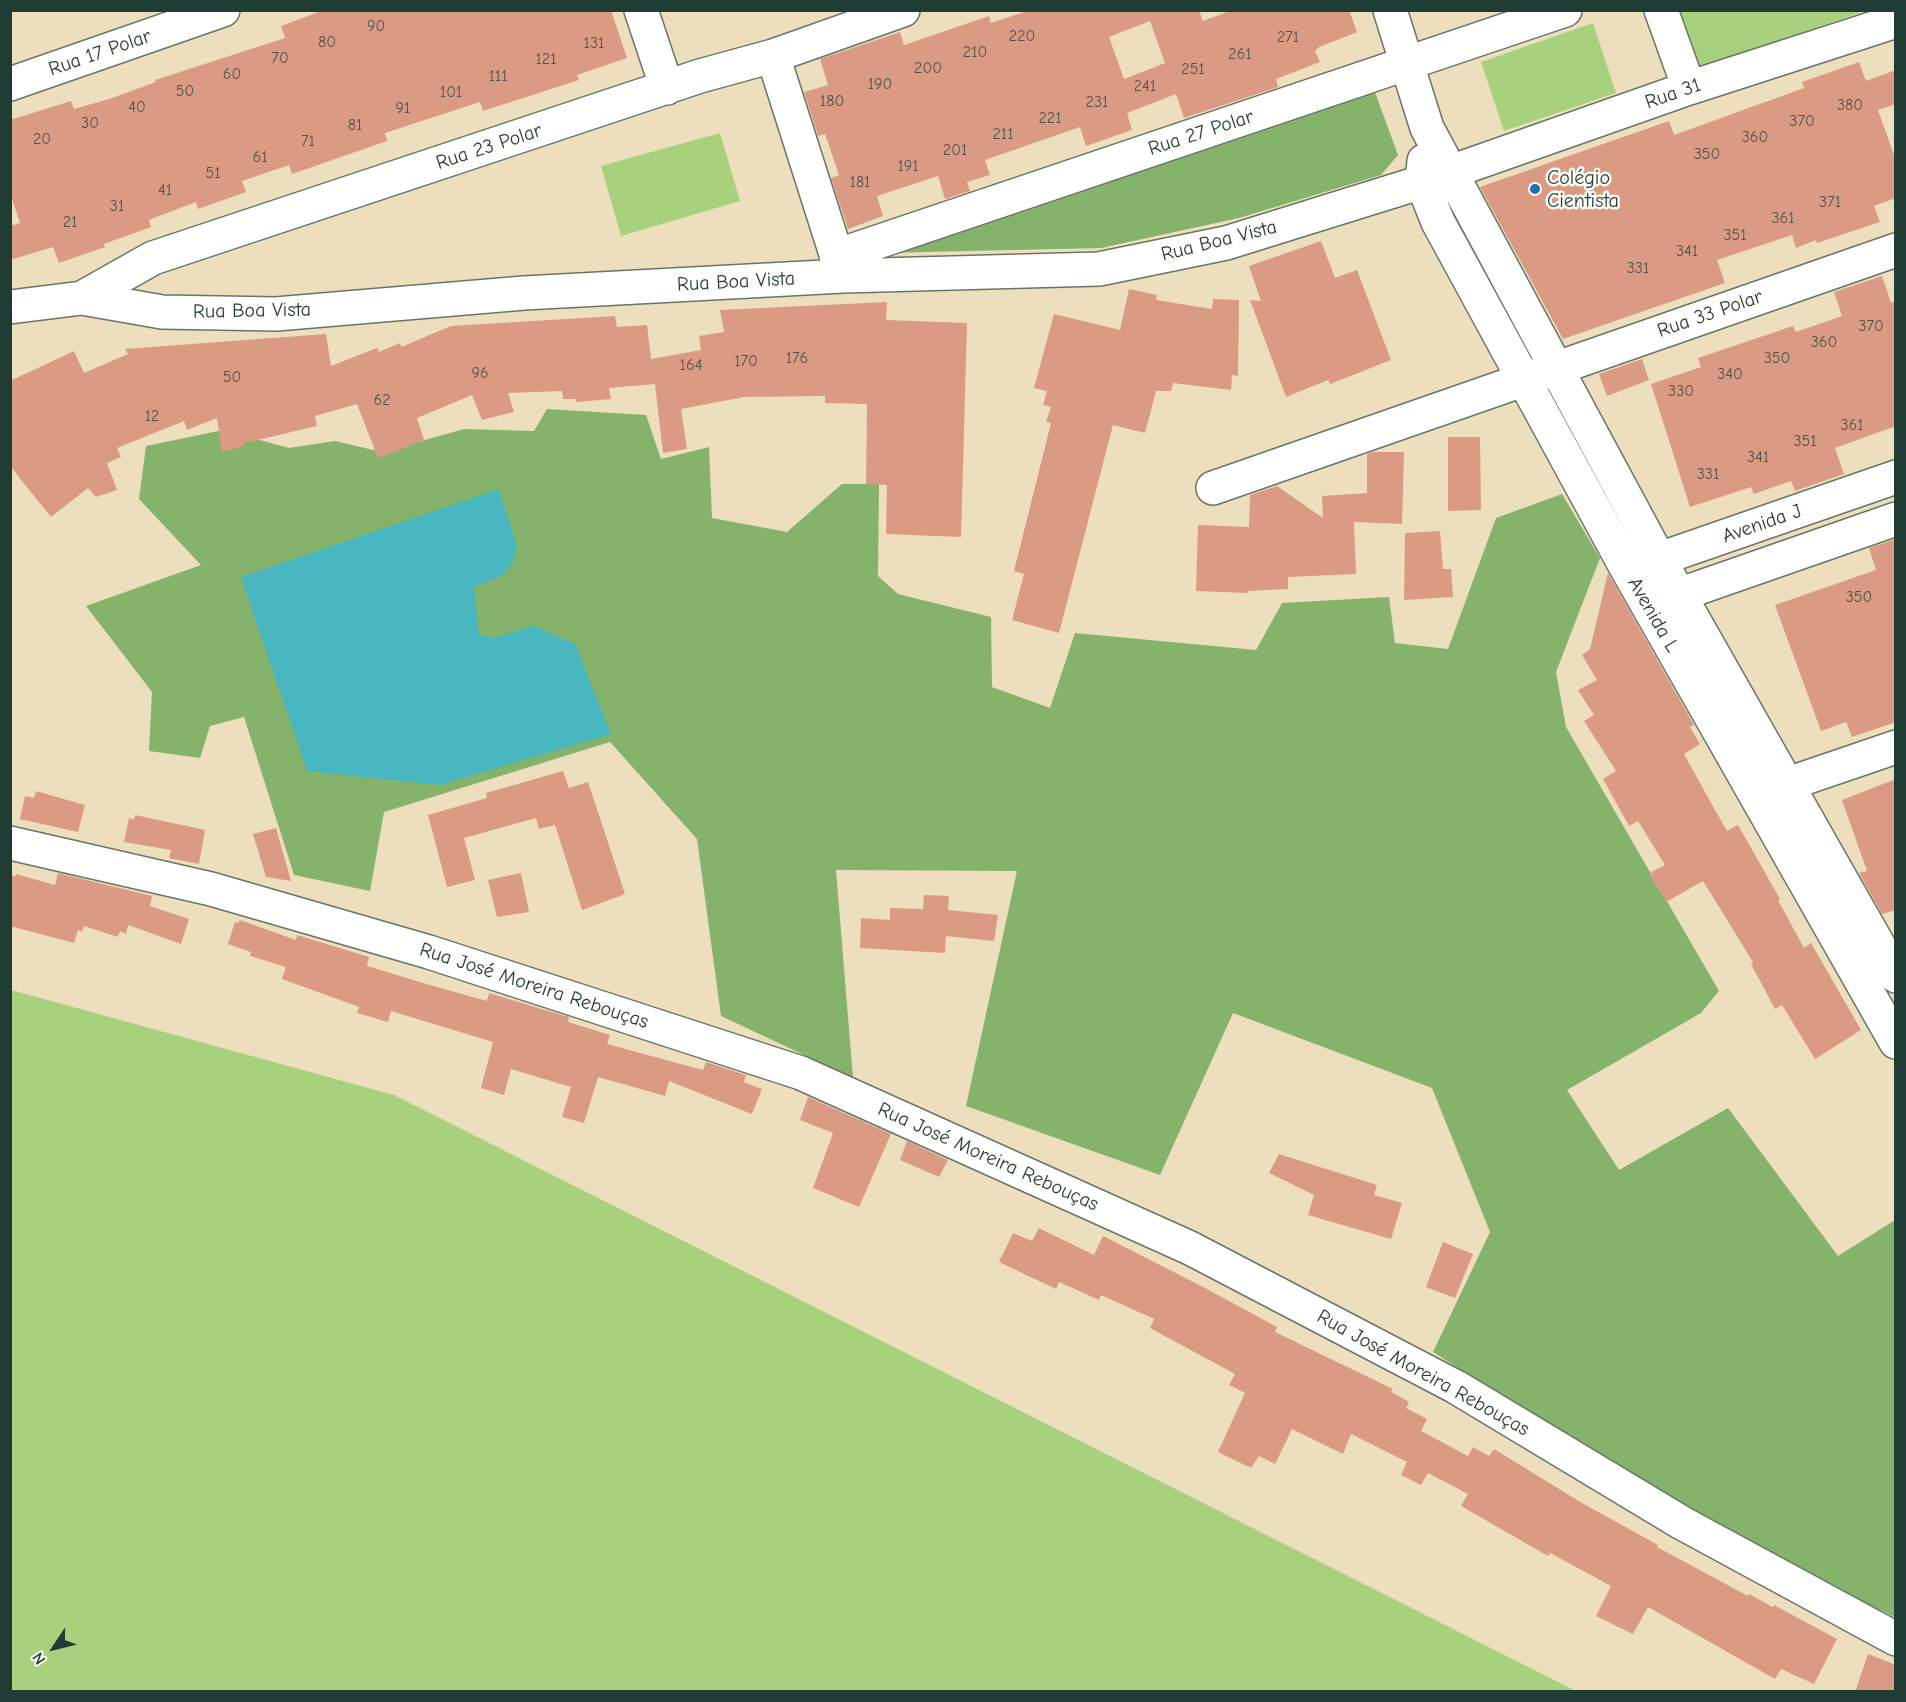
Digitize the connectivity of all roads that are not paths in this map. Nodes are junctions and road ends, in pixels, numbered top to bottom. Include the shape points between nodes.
1 (223, 10) edge
2 (641, 10) edge
3 (903, 10) edge
4 (1390, 10) edge
5 (1565, 10) edge
6 (1661, 10) edge
7 (1896, 21) edge
8 (773, 56) junction
9 (1408, 65) junction
10 (10, 84) edge
11 (667, 88) junction
12 (1689, 88) junction
13 (1437, 177) junction
14 (1896, 250) edge
15 (840, 266) junction
16 (82, 298) junction
17 (10, 307) edge
18 (1557, 367) junction
19 (1525, 379) junction
20 (1896, 477) edge
21 (1213, 488) dead end
22 (1896, 519) edge
23 (1659, 559) junction
24 (1628, 569) junction
25 (1679, 594) junction
26 (1648, 606) junction
27 (1896, 747) edge
28 (1770, 790) junction
29 (10, 843) edge
30 (1895, 975) edge
31 (1863, 983) junction
32 (1896, 1042) edge
33 (1896, 1639) edge

1 - 10 street, Rua 17 Polar
2 - 11 street
3 - 8 street, Rua 23 Polar
4 - 9 street
5 - 9 street, Rua 27 Polar
6 - 12 street
7 - 12 street, Rua 31
8 - 11 street, Rua 23 Polar
8 - 15 street
9 - 13 street
9 - 15 street, Rua 27 Polar
11 - 16 street, Rua 23 Polar via 153,258
12 - 13 street, Rua 31
13 - 15 street, Rua Boa Vista via 1226,243 1099,269
13 - 18 street, Avenida L
13 - 19 street, Avenida L via 1438,222
14 - 18 street, Rua 33 Polar
15 - 16 street, Rua Boa Vista via 276,314 162,312
16 - 17 street, Rua Boa Vista
18 - 19 street, Rua 33 Polar
18 - 23 street, Avenida L
19 - 21 street, Rua 33 Polar
19 - 24 street, Avenida L
20 - 23 street, Avenida J
22 - 25 street, Avenida J
23 - 24 street, Avenida J
23 - 25 street, Avenida L
24 - 26 street, Avenida L
25 - 26 street, Avenida J
25 - 28 street, Avenida L
26 - 28 street, Avenida L
27 - 28 street
28 - 30 street, Avenida L
28 - 31 street, Avenida L
29 - 33 street, Rua José Moreira Rebouças via 211,889 429,952 801,1072 1200,1254 1456,1387 1682,1523
30 - 31 street
31 - 32 street, Avenida L

